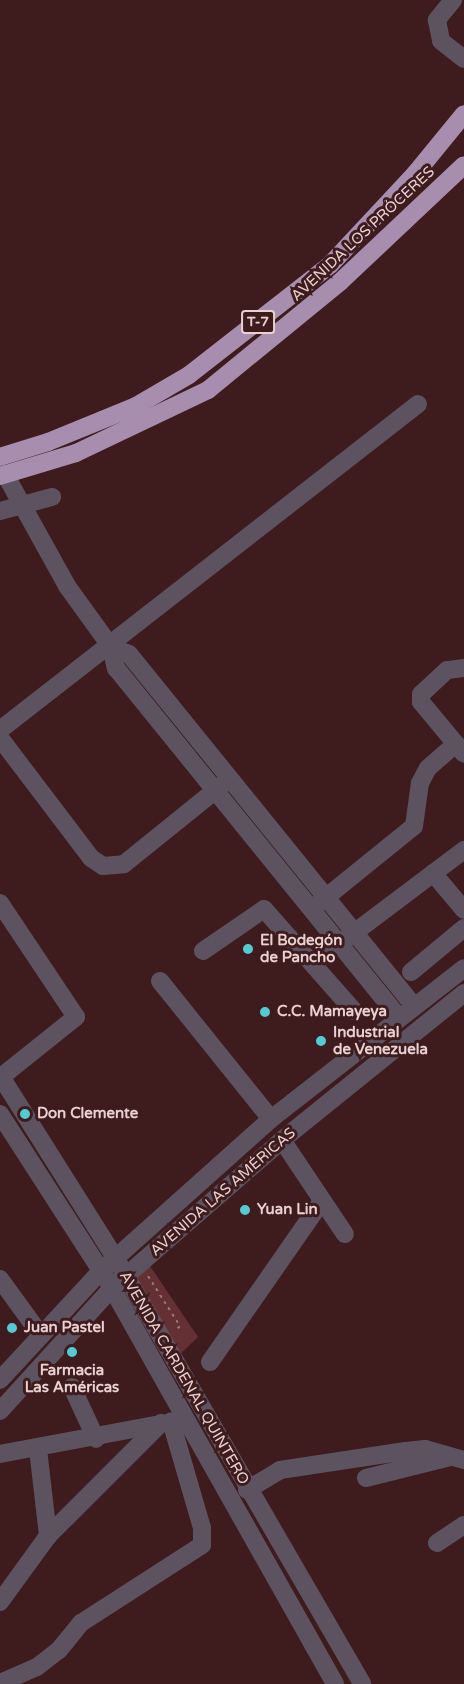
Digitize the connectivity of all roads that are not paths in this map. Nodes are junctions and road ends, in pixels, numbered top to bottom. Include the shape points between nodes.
1 (453, 0) edge
2 (464, 59) edge
3 (464, 114) edge
4 (464, 165) edge
5 (418, 404) dead end
6 (2, 469) edge
7 (52, 497) dead end
8 (25, 505) junction
9 (0, 511) edge
10 (111, 647) junction
11 (464, 668) edge
12 (0, 730) edge
13 (0, 738) edge
14 (460, 749) edge
15 (230, 779) junction
16 (215, 791) junction
17 (464, 850) edge
18 (433, 873) junction
19 (328, 896) junction
20 (0, 903) edge
21 (312, 908) junction
22 (464, 910) edge
23 (464, 928) edge
24 (348, 938) junction
25 (203, 951) dead end
26 (314, 963) junction
27 (464, 968) edge
28 (411, 972) dead end
29 (160, 981) dead end
30 (464, 993) edge
31 (414, 1006) junction
32 (354, 1011) dead end
33 (399, 1018) junction
34 (1, 1076) edge
35 (0, 1114) edge
36 (271, 1119) junction
37 (282, 1140) junction
38 (322, 1201) junction
39 (345, 1234) dead end
40 (116, 1258) junction
41 (101, 1270) junction
42 (126, 1276) junction
43 (0, 1279) edge
44 (112, 1288) junction
45 (40, 1334) junction
46 (210, 1362) dead end
47 (0, 1380) edge
48 (72, 1387) dead end
49 (0, 1411) edge
50 (172, 1420) junction
51 (96, 1438) junction
52 (38, 1449) junction
53 (0, 1454) edge
54 (458, 1458) edge
55 (366, 1478) dead end
56 (248, 1490) junction
57 (464, 1525) edge
58 (48, 1536) junction
59 (437, 1543) dead end
60 (0, 1602) edge
61 (0, 1683) edge
62 (335, 1684) edge
63 (362, 1684) edge

1 - 2 street via 437,21 441,41
3 - 6 highway, AVENIDA LOS PRÓCERES / T-7 via 415,174 330,265 189,375 136,406 48,442
4 - 6 highway, AVENIDA LOS PRÓCERES / T-7 via 340,282 208,390 76,453
5 - 10 street
6 - 8 street
7 - 8 street
8 - 9 street
8 - 10 street via 67,586
10 - 12 street
10 - 15 street via 129,654
10 - 16 street via 116,668
11 - 14 street via 447,670 421,694 422,702
13 - 16 street via 91,858 103,866 124,864
14 - 19 street via 428,768 420,783 414,826
15 - 16 street
15 - 19 street
16 - 21 street
17 - 18 street
18 - 22 street
18 - 24 street
19 - 21 street
19 - 24 street
20 - 34 street via 76,1017
21 - 24 street
23 - 28 street
24 - 26 street
24 - 31 street
24 - 33 street
25 - 26 street via 264,909
26 - 32 street
27 - 31 street, AVENIDA LAS AMÉRICAS
29 - 36 street
30 - 37 street, AVENIDA LAS AMÉRICAS
31 - 33 street, AVENIDA LAS AMÉRICAS
33 - 36 street, AVENIDA LAS AMÉRICAS
34 - 40 street, AVENIDA CARDENAL QUINTERO
35 - 41 street, AVENIDA CARDENAL QUINTERO
36 - 40 street, AVENIDA LAS AMÉRICAS
37 - 38 street
37 - 42 street, AVENIDA LAS AMÉRICAS
38 - 39 street
38 - 46 street
40 - 41 street, AVENIDA LAS AMÉRICAS
40 - 42 street, AVENIDA CARDENAL QUINTERO
41 - 44 street, AVENIDA CARDENAL QUINTERO
41 - 45 street, AVENIDA LAS AMÉRICAS
42 - 44 street, AVENIDA LAS AMÉRICAS
42 - 56 street, AVENIDA CARDENAL QUINTERO
43 - 45 street
44 - 49 street, AVENIDA LAS AMÉRICAS
44 - 50 street, AVENIDA CARDENAL QUINTERO
45 - 47 street, AVENIDA LAS AMÉRICAS
48 - 51 street
50 - 51 street
50 - 58 street
50 - 61 street via 202,1528 202,1545 81,1623 59,1650 37,1667
50 - 62 street, AVENIDA CARDENAL QUINTERO via 256,1546
51 - 52 street
52 - 53 street
52 - 58 street
54 - 55 street
54 - 56 street via 425,1449 280,1470
56 - 63 street, AVENIDA CARDENAL QUINTERO
57 - 59 street
58 - 60 street

